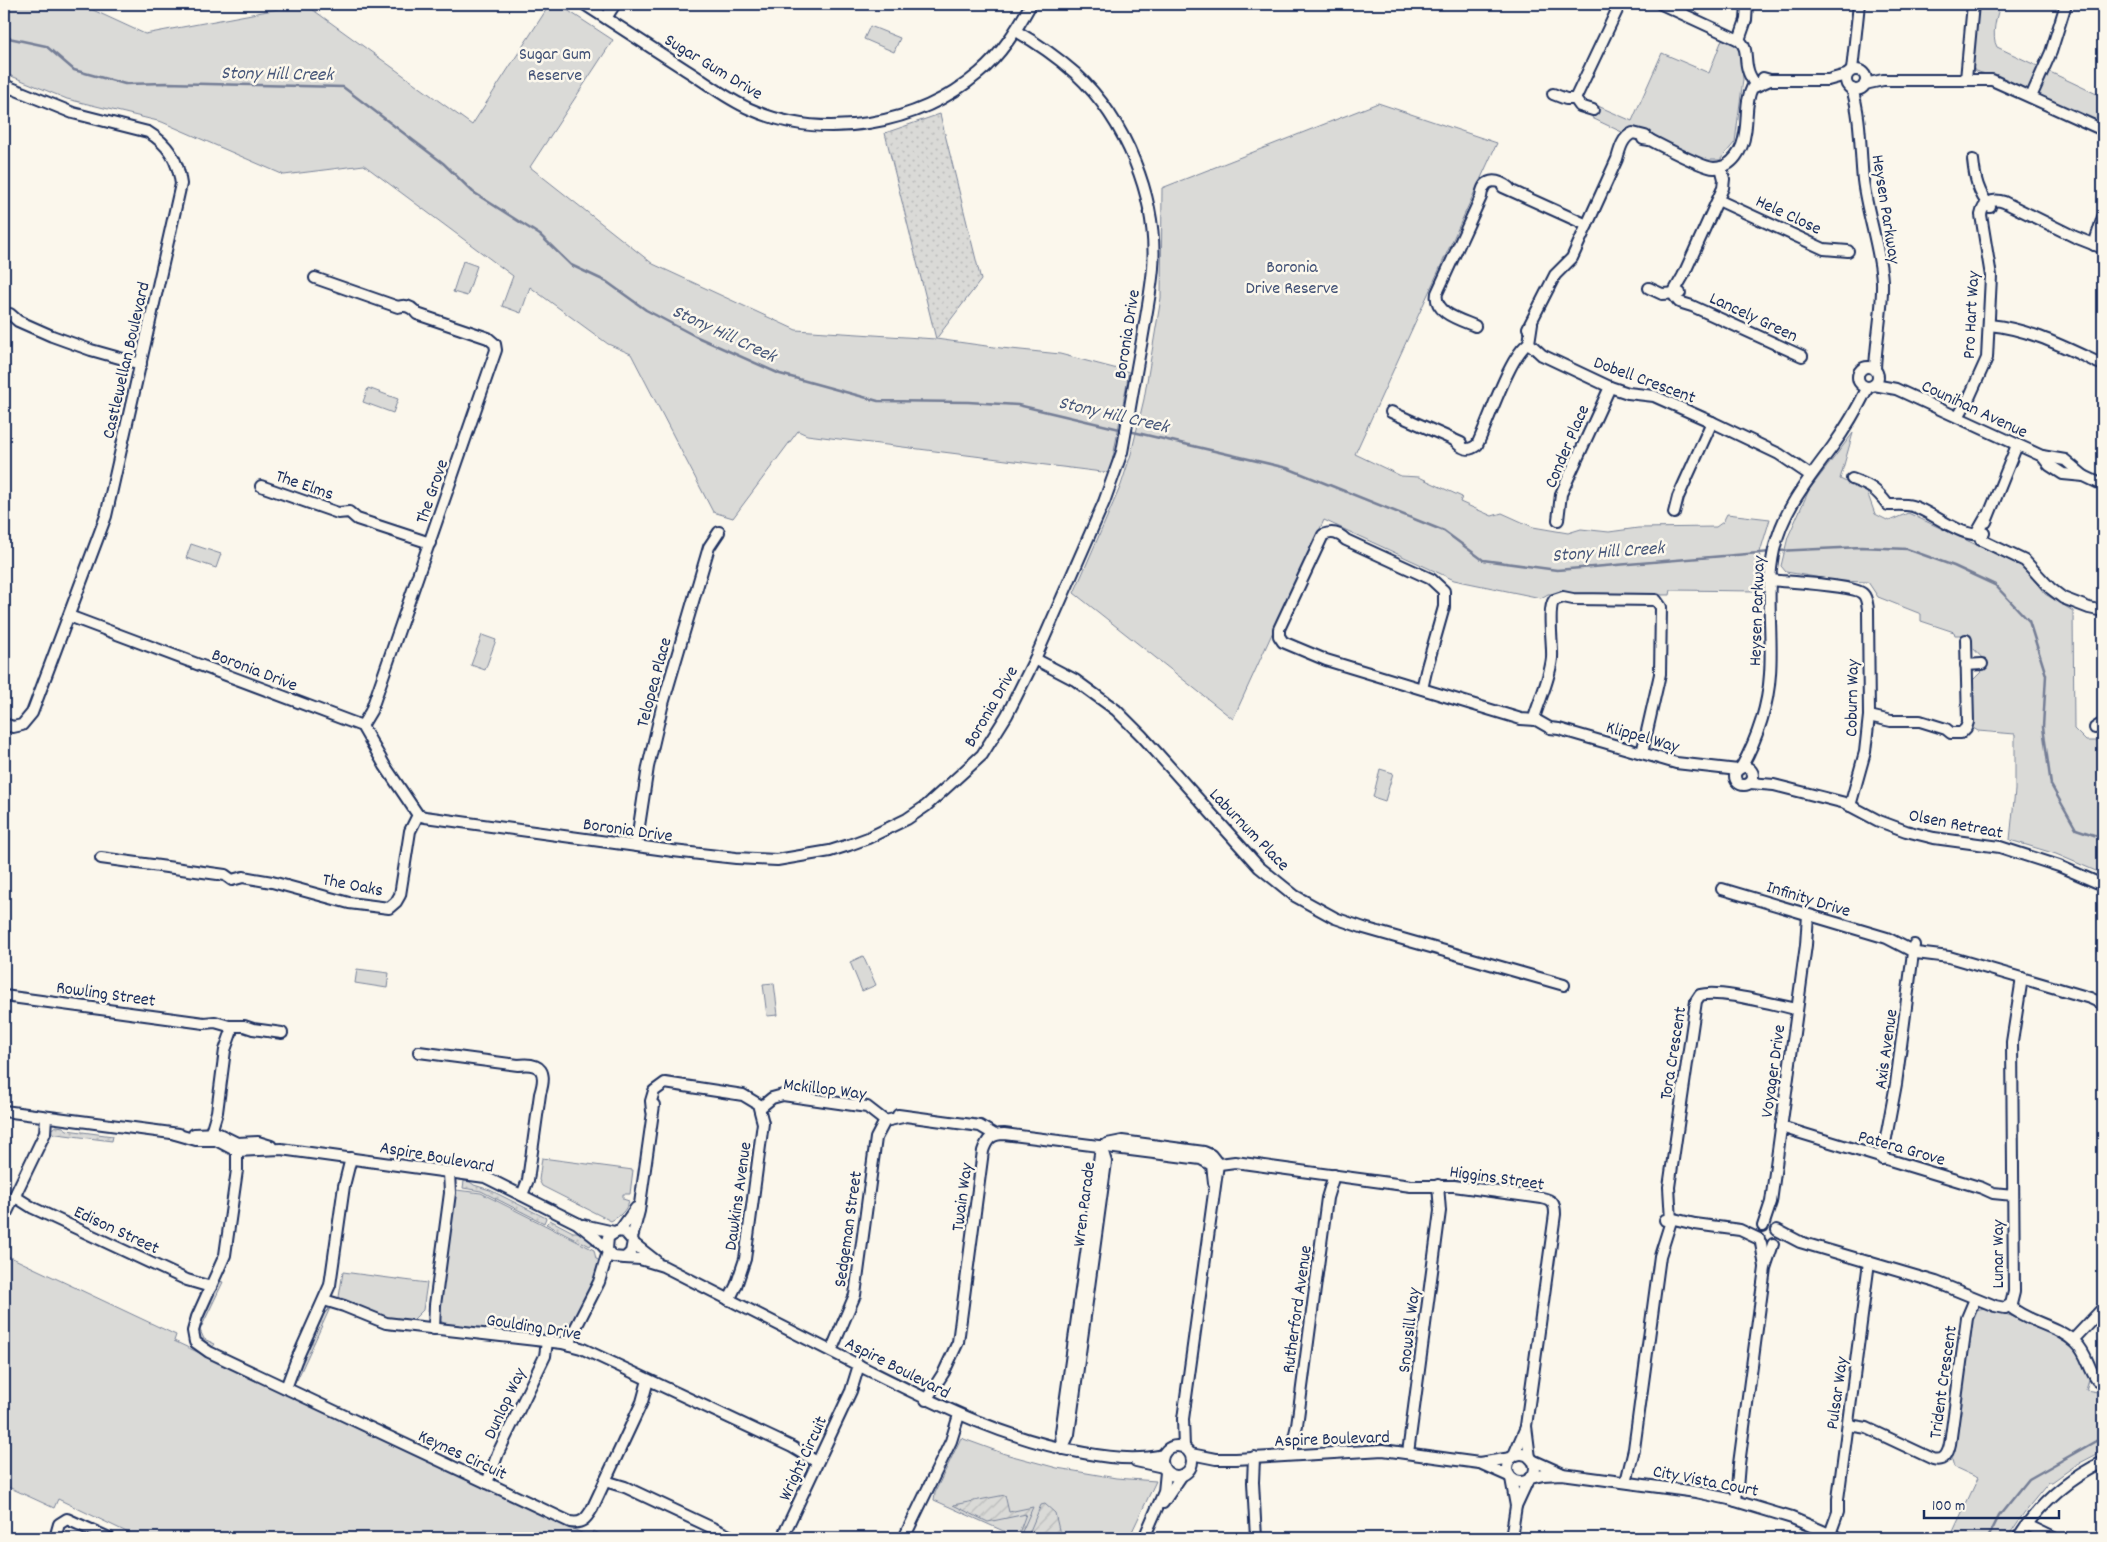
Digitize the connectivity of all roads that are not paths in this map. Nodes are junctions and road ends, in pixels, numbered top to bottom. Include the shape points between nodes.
1 (584, 4) edge
2 (615, 4) edge
3 (1030, 4) edge
4 (1620, 4) edge
5 (1661, 4) edge
6 (1746, 4) edge
7 (1859, 4) edge
8 (1973, 4) edge
9 (2066, 4) edge
10 (606, 18) junction
11 (1016, 31) junction
12 (1739, 40) junction
13 (1966, 79) junction
14 (1856, 80) junction
15 (1753, 82) junction
16 (4, 85) edge
17 (1553, 94) dead end
18 (2031, 97) junction
19 (1575, 99) junction
20 (1593, 110) dead end
21 (2103, 130) edge
22 (1973, 160) dead end
23 (1722, 167) junction
24 (1718, 200) junction
25 (1989, 206) junction
26 (2102, 220) edge
27 (1587, 225) junction
28 (2096, 245) edge
29 (1848, 251) dead end
30 (314, 278) dead end
31 (1649, 288) dead end
32 (1677, 293) junction
33 (4, 314) edge
34 (1989, 325) junction
35 (1474, 326) dead end
36 (1526, 345) junction
37 (1802, 356) dead end
38 (141, 364) junction
39 (2103, 365) edge
40 (1870, 377) junction
41 (1610, 386) junction
42 (1391, 412) dead end
43 (1960, 418) junction
44 (1712, 422) junction
45 (2019, 446) junction
46 (1809, 476) junction
47 (1852, 479) dead end
48 (2102, 482) edge
49 (261, 486) dead end
50 (1674, 513) dead end
51 (1558, 520) dead end
52 (719, 532) dead end
53 (1980, 533) junction
54 (430, 543) junction
55 (1770, 583) junction
56 (2103, 611) edge
57 (69, 616) junction
58 (1966, 640) dead end
59 (1035, 659) junction
60 (1982, 664) dead end
61 (1966, 665) junction
62 (1420, 688) junction
63 (1536, 717) junction
64 (1868, 720) junction
65 (362, 726) junction
66 (5, 728) edge
67 (1640, 753) junction
68 (1745, 773) junction
69 (1848, 804) junction
70 (418, 815) junction
71 (636, 846) junction
72 (101, 858) dead end
73 (2103, 885) edge
74 (1722, 889) dead end
75 (1812, 916) junction
76 (1917, 950) junction
77 (2026, 979) junction
78 (1564, 985) dead end
79 (4, 996) edge
80 (2090, 998) junction
81 (2103, 999) edge
82 (2103, 1004) edge
83 (1798, 1006) junction
84 (228, 1030) junction
85 (282, 1034) dead end
86 (419, 1052) dead end
87 (763, 1105) junction
88 (4, 1111) edge
89 (43, 1117) junction
90 (883, 1119) junction
91 (1781, 1131) junction
92 (214, 1135) junction
93 (992, 1137) junction
94 (1101, 1146) junction
95 (240, 1149) junction
96 (348, 1158) junction
97 (1879, 1158) junction
98 (1215, 1165) junction
99 (453, 1172) junction
100 (1331, 1175) junction
101 (1443, 1185) junction
102 (2013, 1192) junction
103 (519, 1193) junction
104 (13, 1198) junction
105 (640, 1200) junction
106 (1771, 1202) junction
107 (4, 1218) edge
108 (1669, 1221) junction
109 (578, 1223) junction
110 (1762, 1227) junction
111 (1776, 1229) junction
112 (1740, 1230) junction
113 (616, 1232) junction
114 (632, 1241) junction
115 (1760, 1241) junction
116 (1800, 1242) junction
117 (1774, 1243) junction
118 (607, 1250) junction
119 (622, 1258) junction
120 (1872, 1263) junction
121 (663, 1266) junction
122 (1765, 1268) junction
123 (599, 1282) junction
124 (209, 1290) junction
125 (326, 1297) junction
126 (727, 1298) junction
127 (1975, 1298) junction
128 (2009, 1306) junction
129 (2103, 1308) edge
130 (431, 1329) junction
131 (544, 1341) junction
132 (2075, 1342) junction
133 (572, 1346) junction
134 (828, 1350) junction
135 (862, 1367) junction
136 (652, 1381) junction
137 (2103, 1381) edge
138 (283, 1387) junction
139 (929, 1401) junction
140 (963, 1417) junction
141 (1183, 1419) junction
142 (1526, 1426) junction
143 (1847, 1428) junction
144 (1171, 1446) junction
145 (1062, 1449) junction
146 (1187, 1450) junction
147 (1408, 1453) junction
148 (1163, 1455) junction
149 (1295, 1455) junction
150 (1251, 1458) junction
151 (1512, 1458) junction
152 (819, 1459) junction
153 (1131, 1459) junction
154 (1216, 1459) junction
155 (1531, 1459) junction
156 (2103, 1462) edge
157 (1479, 1463) junction
158 (1165, 1470) junction
159 (1186, 1472) junction
160 (1562, 1474) junction
161 (1510, 1477) junction
162 (606, 1478) junction
163 (1529, 1479) junction
164 (484, 1482) junction
165 (1629, 1483) junction
166 (1732, 1500) junction
167 (1516, 1506) junction
168 (1156, 1514) junction
169 (2030, 1522) junction
170 (1831, 1534) edge
171 (2053, 1537) edge
172 (55, 1538) edge
173 (109, 1538) edge
174 (734, 1538) edge
175 (782, 1538) edge
176 (904, 1538) edge
177 (1144, 1538) edge
178 (1256, 1538) edge
179 (1511, 1538) edge
180 (2018, 1538) edge

1 - 10 street, Sugar Gum Drive
2 - 10 street
3 - 11 street, Sugar Gum Drive
4 - 19 street
5 - 12 street
6 - 12 street via 1746,20
7 - 14 street, Heysen Parkway
8 - 13 street
9 - 18 street via 2051,52
10 - 11 street, Sugar Gum Drive via 752,110 788,121 840,126 898,117 947,95 980,73
11 - 59 street, Boronia Drive via 1076,74 1103,105 1133,154 1152,230 1153,267 1122,452 1104,502
12 - 15 street via 1746,49
13 - 14 street
13 - 18 street via 1992,80
14 - 15 street
14 - 40 street, Heysen Parkway via 1864,183 1882,281 1880,331
15 - 23 street via 1741,149
16 - 38 street, Castlewellan Boulevard via 65,110 148,132 165,144 175,159 180,174 180,194
17 - 19 street
18 - 21 street
19 - 20 street via 1580,106
22 - 25 street via 1976,183
23 - 24 street via 1723,188
23 - 27 street via 1710,167 1650,140 1635,138 1617,159
24 - 29 street, Hele Close via 1824,249
24 - 32 street
25 - 28 street via 2008,206
25 - 34 street, Pro Hart Way via 1981,215 1991,276
26 - 28 street
27 - 35 street via 1508,188 1490,188 1481,197 1436,298 1438,306 1445,312
27 - 36 street via 1572,258 1555,275 1532,323
30 - 54 street, The Grove via 398,307 409,307 417,314 488,338 495,344 496,350
31 - 32 street via 1662,294
32 - 37 street, Lancely Green via 1692,306
33 - 38 street via 52,336
34 - 39 street via 2036,335
34 - 43 street, Pro Hart Way via 1987,358
36 - 41 street, Dobell Crescent
36 - 42 street via 1482,430 1469,443 1455,441
38 - 57 street, Castlewellan Boulevard via 106,516
40 - 43 street, Counihan Avenue
40 - 46 street, Heysen Parkway via 1834,444
41 - 44 street, Dobell Crescent via 1654,396
41 - 51 street, Conder Place via 1561,494
43 - 45 street, Counihan Avenue
44 - 46 street, Dobell Crescent via 1779,454
44 - 50 street
45 - 48 street, Counihan Avenue via 2042,456 2065,460 2084,476
45 - 53 street
46 - 55 street, Heysen Parkway via 1790,506 1777,539
47 - 53 street via 1878,491 1888,505 1912,506 1961,530
49 - 54 street, The Elms via 338,513 349,512 357,519
52 - 71 street, Telopea Place via 709,547 662,708 648,767
53 - 56 street via 2025,561 2063,598
54 - 65 street, The Grove via 371,711
55 - 64 street, Coburn Way via 1849,588 1863,593 1868,609
55 - 68 street, Heysen Parkway via 1767,700
57 - 65 street, Boronia Drive
57 - 66 street, Castlewellan Boulevard via 29,718 22,725
58 - 61 street
59 - 71 street, Boronia Drive via 1007,715 982,755 926,806 868,838 830,851 777,860
59 - 78 street, Laburnum Place via 1075,680 1116,710 1259,867 1295,896 1335,918 1364,928
60 - 61 street
61 - 64 street via 1967,704 1960,724 1946,729 1920,722
62 - 62 street via 1444,607 1444,591 1432,579 1334,533 1323,535 1285,620 1285,636 1300,648 1326,660
62 - 63 street via 1514,715
63 - 67 street, Klippel Way via 1559,729
63 - 67 street via 1552,659 1552,622 1556,606 1573,599 1656,600 1660,603 1660,674
64 - 69 street, Coburn Way via 1865,752
65 - 70 street
67 - 68 street, Klippel Way via 1676,763
68 - 69 street, Olsen Retreat via 1774,785
69 - 73 street, Olsen Retreat via 1891,826 1934,838 2000,847 2059,866
70 - 71 street, Boronia Drive
70 - 72 street, The Oaks via 410,831 400,895 388,908 349,903 243,877 237,872 225,875
74 - 75 street, Infinity Drive
75 - 76 street, Infinity Drive
75 - 83 street, Voyager Drive
76 - 77 street, Infinity Drive via 1936,950
76 - 97 street, Axis Avenue via 1894,1102
77 - 80 street, Infinity Drive
77 - 102 street, Lunar Way via 2012,1042
79 - 84 street, Rowling Street via 215,1022
80 - 81 street, Infinity Drive
80 - 82 street, Infinity Drive
83 - 91 street, Voyager Drive
83 - 108 street, Tora Crescent via 1711,994 1697,998 1664,1204
84 - 85 street, Rowling Street via 244,1026
84 - 92 street
86 - 103 street via 518,1065 535,1074 540,1094 530,1168
87 - 90 street, Mckillop Way via 783,1096 862,1106
87 - 105 street via 742,1095 680,1087 662,1090 652,1111
87 - 126 street, Dawkins Avenue via 745,1259
88 - 89 street, Aspire Boulevard
89 - 92 street, Aspire Boulevard via 178,1135
89 - 104 street via 38,1144
90 - 93 street via 891,1113 972,1126
90 - 134 street, Sedgeman Street via 875,1127 855,1295
91 - 97 street, Patera Grove
91 - 106 street, Voyager Drive
92 - 95 street, Aspire Boulevard
93 - 94 street via 1004,1134
93 - 139 street, Twain Way via 983,1151 958,1342
94 - 98 street via 1122,1141 1204,1152 1211,1155
94 - 145 street, Wren Parade via 1106,1162 1069,1434
95 - 96 street, Aspire Boulevard via 258,1142 282,1149
95 - 124 street, Keynes Circuit via 225,1255
96 - 99 street, Aspire Boulevard
96 - 125 street
97 - 102 street, Patera Grove via 1993,1193
98 - 100 street, Higgins Street via 1235,1162
98 - 141 street
99 - 103 street, Aspire Boulevard via 485,1177
99 - 130 street
100 - 101 street, Higgins Street via 1421,1187
100 - 149 street, Rutherford Avenue
101 - 142 street, Higgins Street via 1542,1198 1555,1205
101 - 147 street, Snowsill Way
102 - 128 street, Lunar Way via 2014,1292
103 - 109 street, Aspire Boulevard
104 - 107 street
104 - 124 street, Edison Street
105 - 113 street via 633,1214
105 - 114 street
106 - 110 street, Voyager Drive
106 - 111 street, Voyager Drive
108 - 112 street
108 - 165 street, Tora Crescent via 1658,1240 1660,1256
109 - 113 street, Aspire Boulevard
109 - 118 street, Aspire Boulevard
110 - 111 street via 1769,1224
110 - 112 street
110 - 115 street via 1758,1233
111 - 116 street, Lunar Way
111 - 117 street via 1778,1236
112 - 115 street
113 - 114 street via 626,1232
113 - 118 street via 608,1237
114 - 119 street via 631,1252
114 - 121 street, Aspire Boulevard
115 - 117 street via 1767,1245
115 - 122 street
116 - 117 street, Lunar Way
116 - 120 street, Lunar Way
117 - 122 street
118 - 119 street via 613,1257
118 - 123 street
119 - 121 street, Aspire Boulevard
119 - 123 street
120 - 127 street, Lunar Way via 1936,1282
120 - 143 street, Pulsar Way
121 - 126 street, Aspire Boulevard
122 - 166 street
123 - 133 street
124 - 138 street, Keynes Circuit via 189,1328 188,1340 196,1349
125 - 130 street, Goulding Drive via 380,1322
125 - 138 street
126 - 134 street, Aspire Boulevard
127 - 128 street, Lunar Way via 1998,1307
127 - 143 street, Trident Crescent via 1967,1318 1946,1455 1942,1459 1933,1459 1879,1434
128 - 132 street via 2019,1315
129 - 132 street
130 - 131 street, Goulding Drive
131 - 133 street, Goulding Drive
131 - 164 street, Dunlop Way via 545,1356
132 - 137 street via 2084,1352 2094,1376
133 - 136 street, Goulding Drive
134 - 135 street, Aspire Boulevard
135 - 139 street, Aspire Boulevard
135 - 152 street, Wright Circuit
136 - 152 street, Goulding Drive
136 - 162 street, Keynes Circuit
138 - 164 street, Keynes Circuit
139 - 140 street, Aspire Boulevard
140 - 145 street, Aspire Boulevard
140 - 176 street
141 - 144 street
141 - 146 street
142 - 151 street, Higgins Street
142 - 155 street, Higgins Street
143 - 170 street, Pulsar Way
144 - 146 street
144 - 148 street
145 - 153 street, Aspire Boulevard
146 - 154 street, Aspire Boulevard
146 - 159 street via 1192,1462
147 - 149 street, Aspire Boulevard via 1383,1450
147 - 157 street, Aspire Boulevard
148 - 153 street, Aspire Boulevard
148 - 158 street
149 - 150 street, Aspire Boulevard
150 - 154 street, Aspire Boulevard
150 - 178 street
151 - 155 street via 1524,1455
151 - 157 street, Aspire Boulevard
151 - 161 street via 1507,1466
152 - 175 street, Wright Circuit
153 - 158 street, Aspire Boulevard
154 - 159 street, Aspire Boulevard
155 - 160 street
155 - 163 street via 1535,1468
156 - 169 street via 2064,1486
157 - 161 street, Aspire Boulevard
158 - 159 street via 1174,1476
158 - 168 street via 1166,1485
159 - 168 street
160 - 163 street
160 - 165 street, City Vista Court
161 - 163 street via 1519,1482
161 - 167 street
162 - 164 street, Keynes Circuit via 588,1516 577,1523
162 - 174 street
163 - 167 street
165 - 166 street, City Vista Court
166 - 170 street, City Vista Court via 1771,1510
167 - 179 street
168 - 177 street
169 - 171 street
169 - 180 street
172 - 173 street via 59,1524 67,1519

